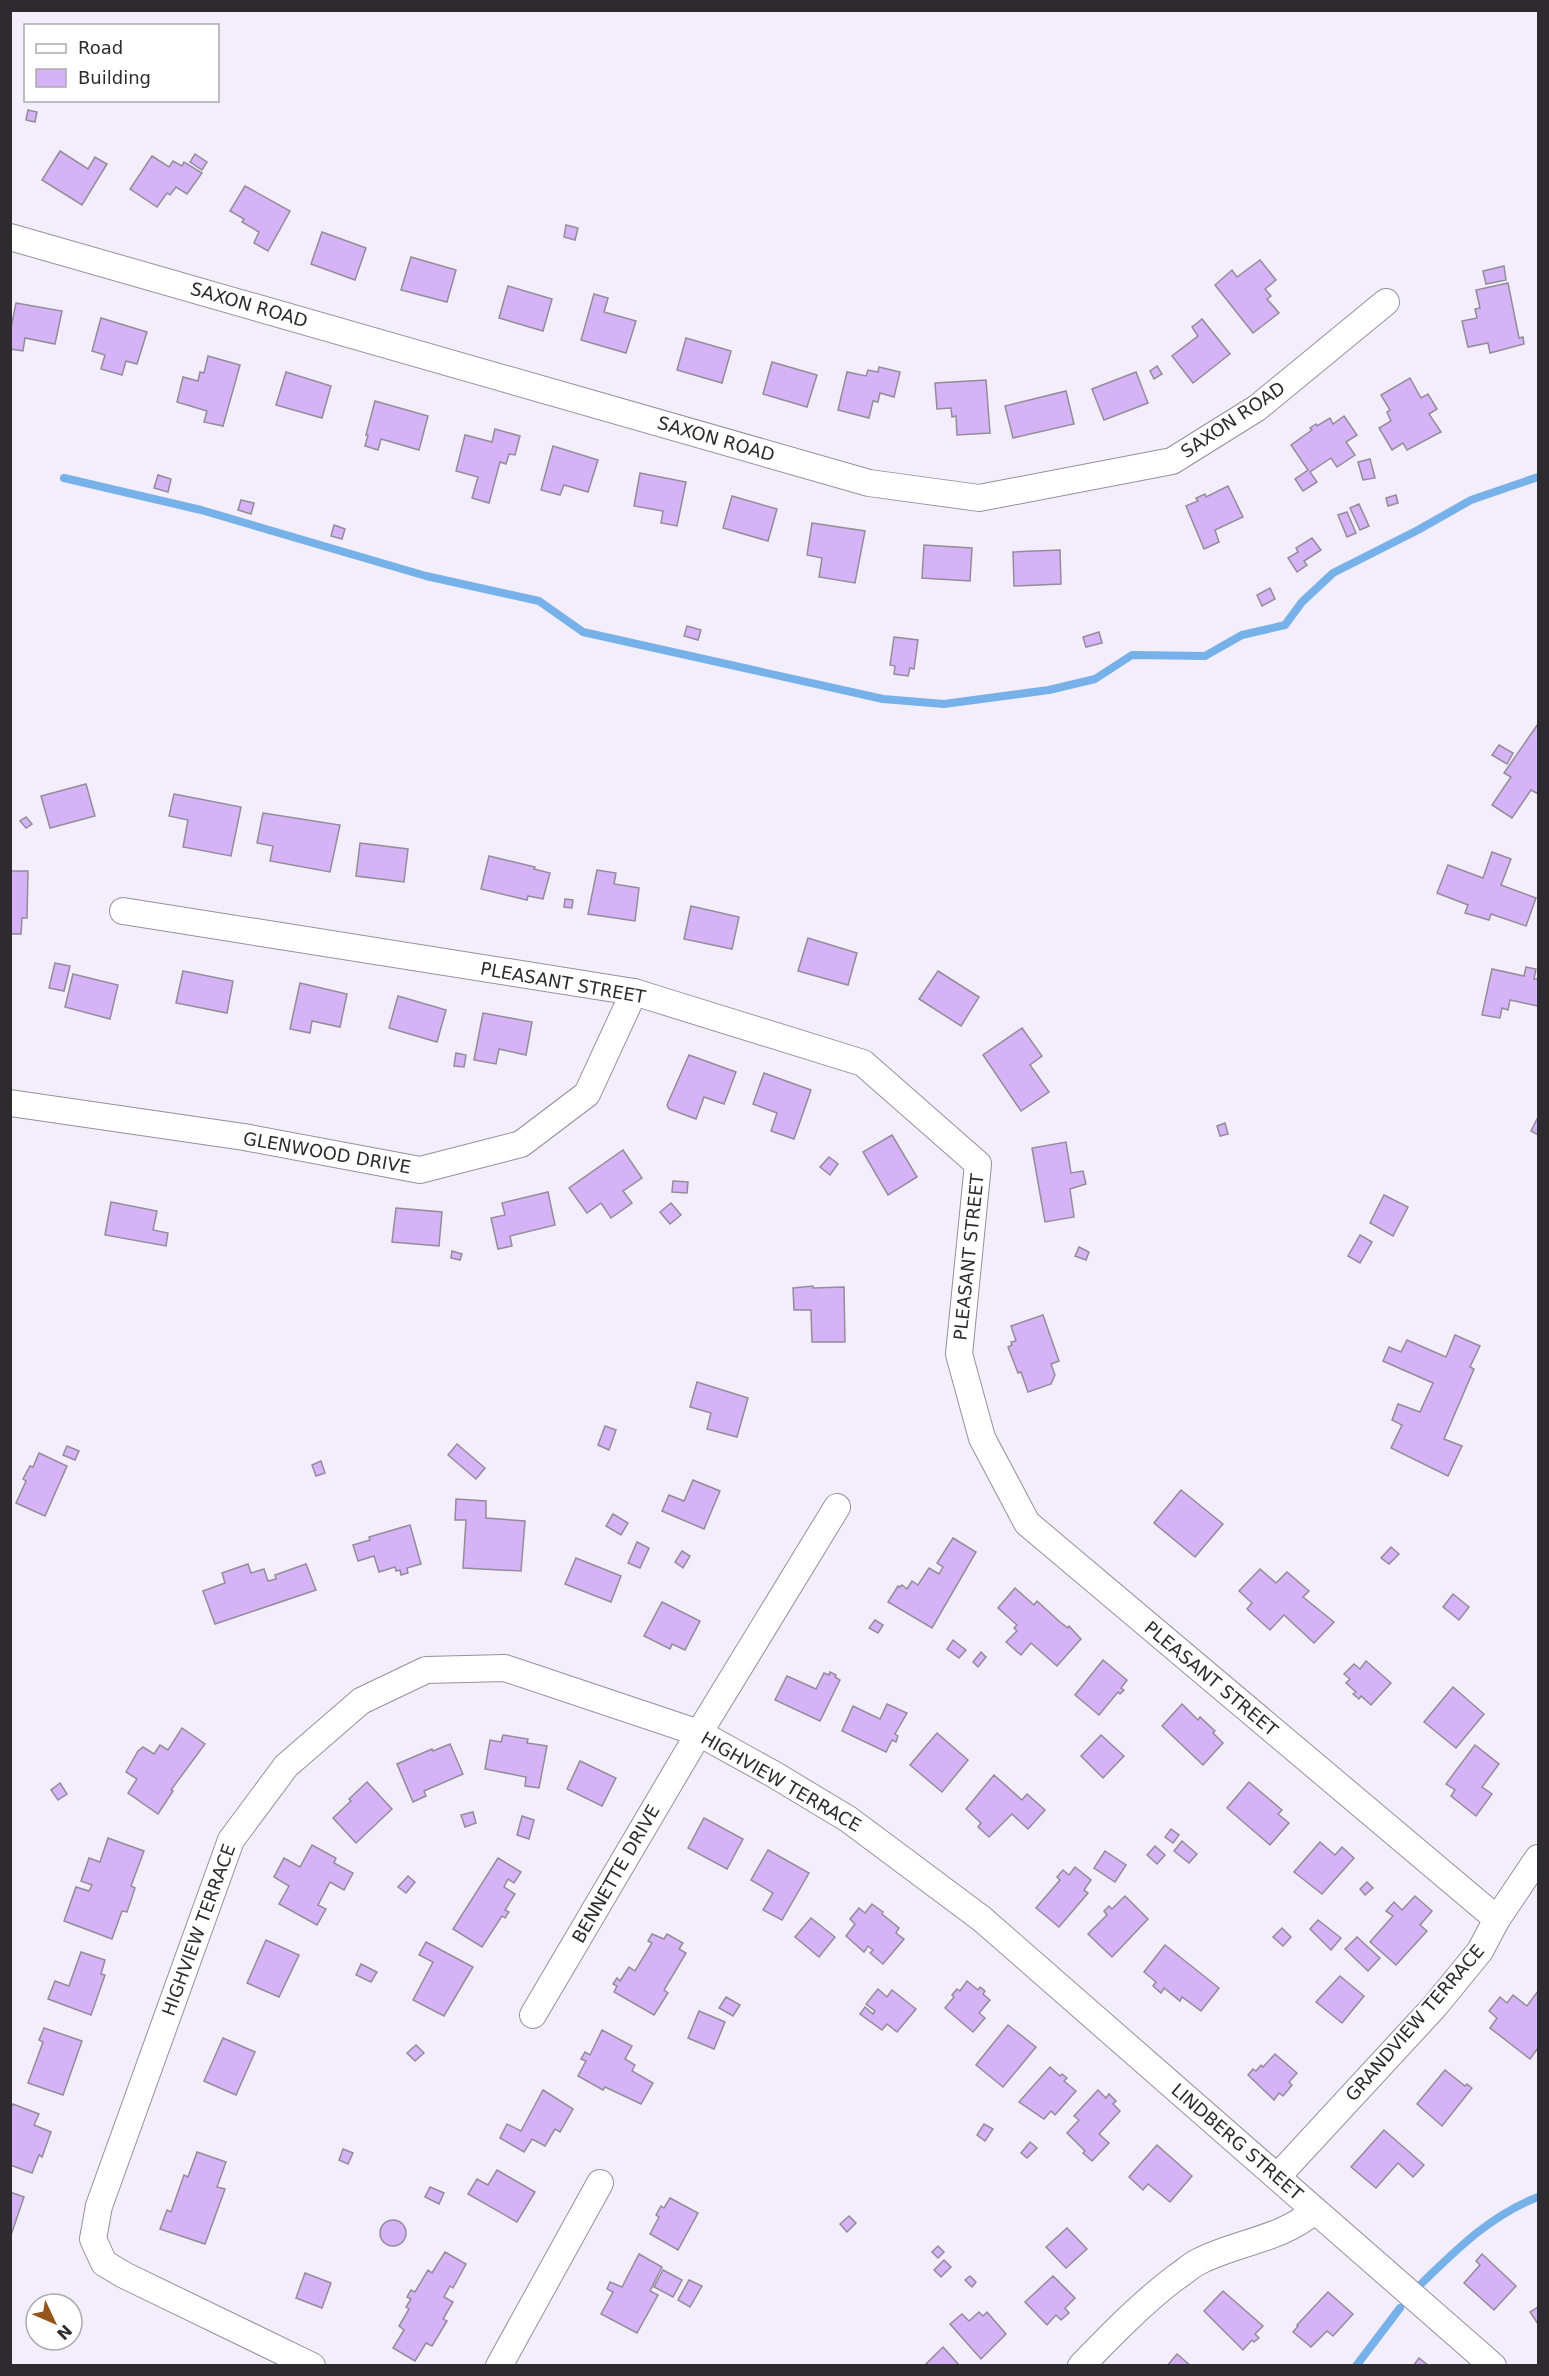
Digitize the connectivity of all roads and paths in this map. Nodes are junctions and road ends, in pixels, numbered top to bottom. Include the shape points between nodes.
1 (10, 237) edge
2 (1386, 302) dead end
3 (123, 911) dead end
4 (633, 992) junction
5 (10, 1102) edge
6 (837, 1507) dead end
7 (699, 1733) junction
8 (1539, 1858) edge
9 (982, 1919) joint
10 (1497, 1919) junction
11 (533, 2015) dead end
12 (1277, 2177) junction
13 (600, 2184) dead end
14 (1314, 2211) junction
15 (312, 2366) edge
16 (499, 2366) edge
17 (1081, 2366) edge
18 (1493, 2366) edge

1 - 2 street, SAXON ROAD via 869,483 978,498 1172,460 1257,408
3 - 4 street, PLEASANT STREET
4 - 5 street, GLENWOOD DRIVE via 587,1094 521,1144 420,1170 244,1137
4 - 10 street, PLEASANT STREET via 863,1063 978,1164 959,1354 982,1438 1027,1523
6 - 7 street, BENNETTE DRIVE
7 - 9 street, HIGHVIEW TERRACE via 848,1819
7 - 11 street, BENNETTE DRIVE
7 - 15 street, HIGHVIEW TERRACE via 506,1668 426,1670 361,1701 286,1766 231,1840 99,2206 93,2239 104,2263 124,2275
8 - 10 street, GRANDVIEW TERRACE
9 - 12 street, LINDBERG STREET
10 - 12 street, GRANDVIEW TERRACE via 1480,1951 1434,2006
12 - 14 street, LINDBERG STREET
13 - 16 street
14 - 17 street via 1279,2234 1239,2244 1196,2263 1123,2322
14 - 18 street, LINDBERG STREET

